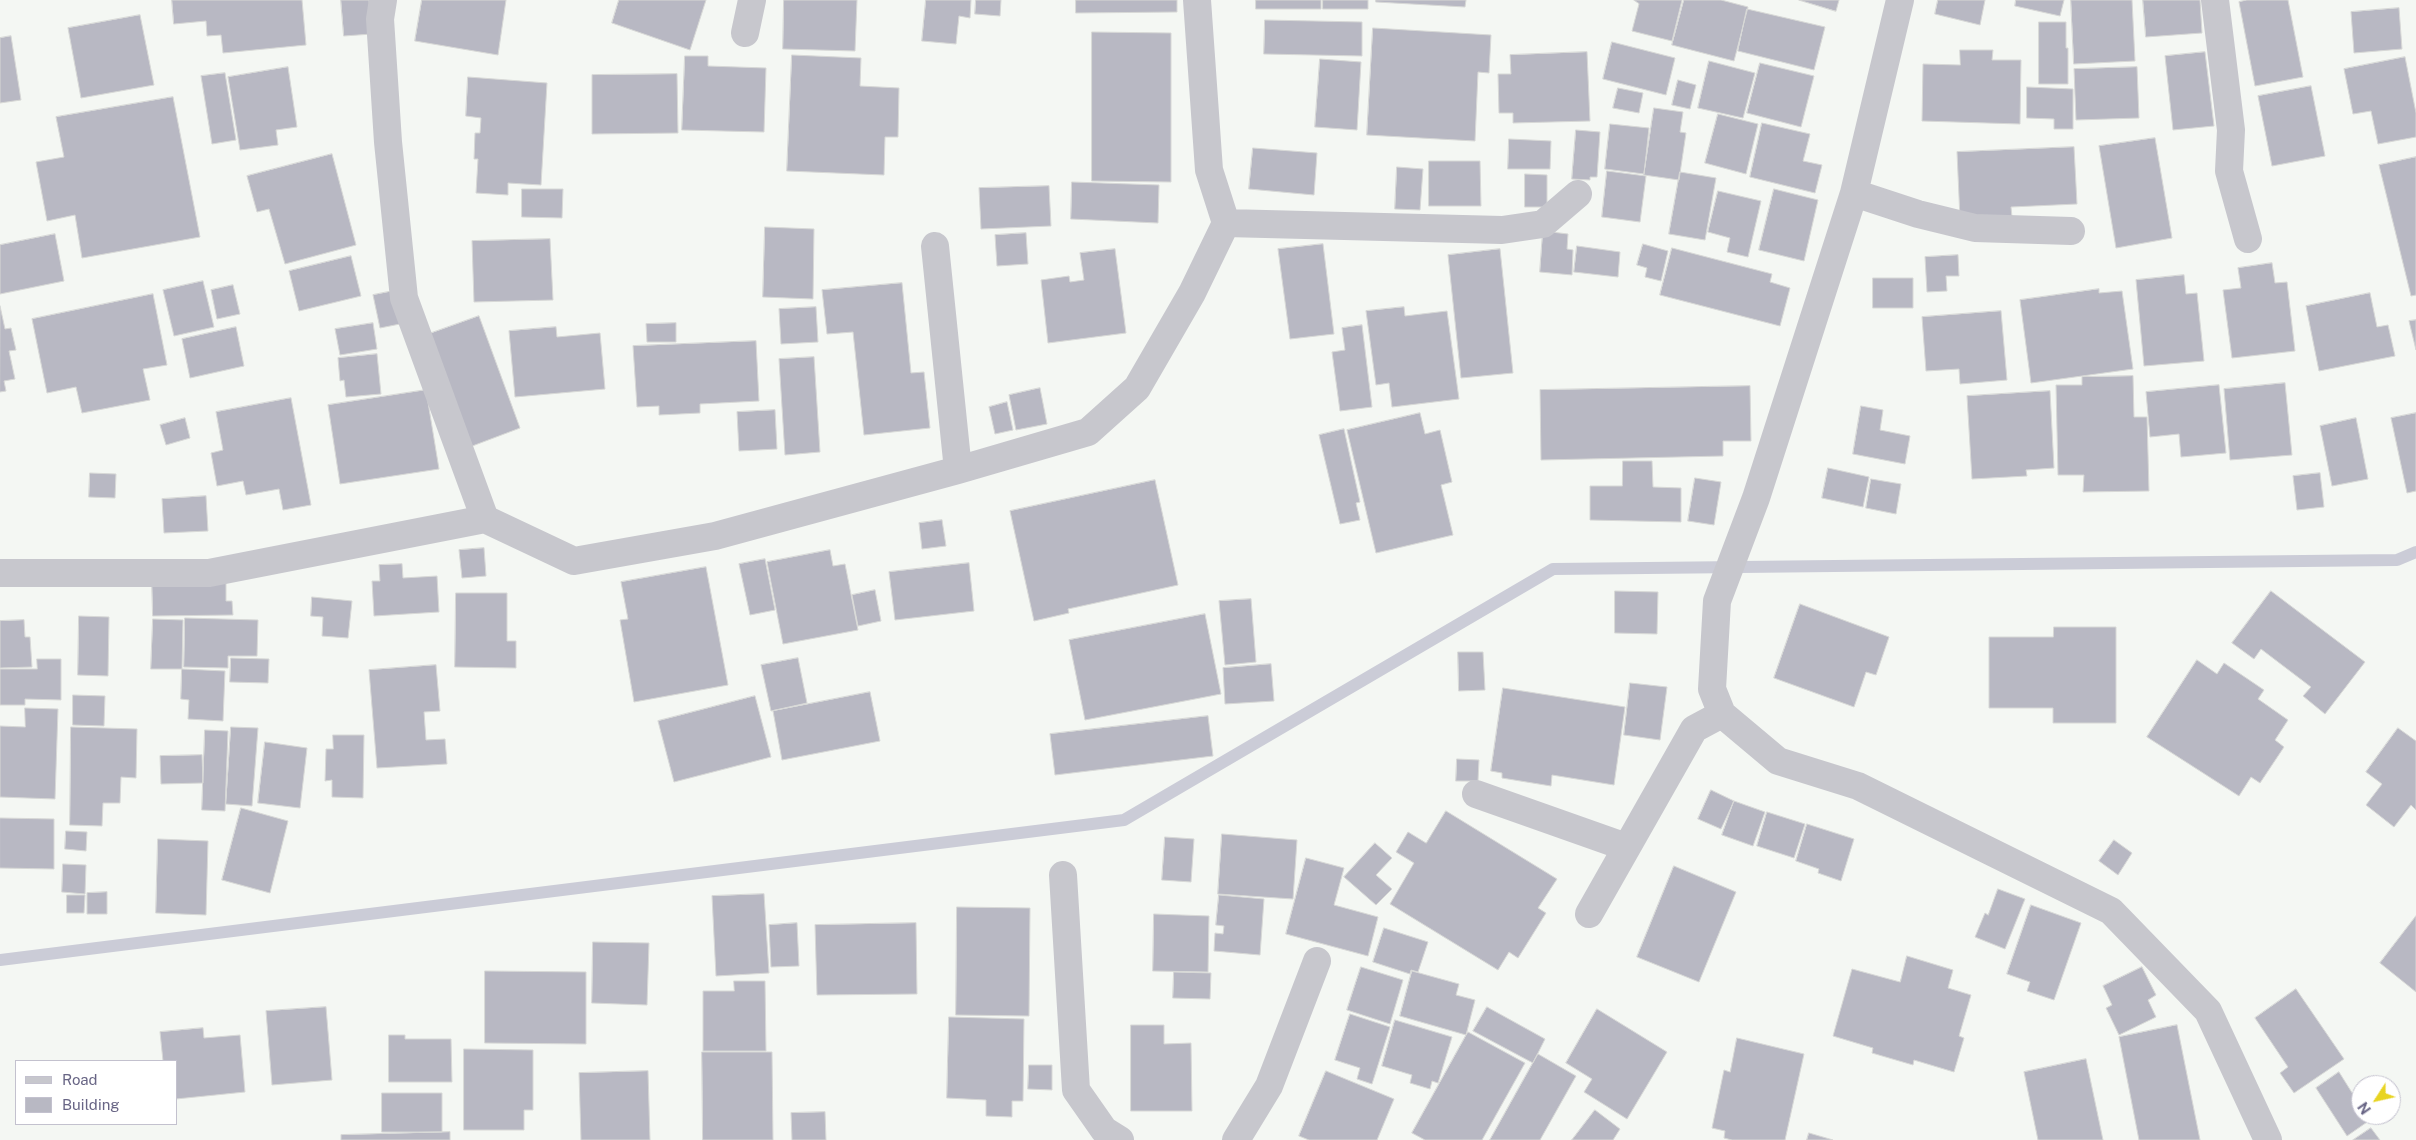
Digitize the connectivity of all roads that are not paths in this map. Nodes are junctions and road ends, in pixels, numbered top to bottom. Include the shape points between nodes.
1 (383, 0) edge
2 (752, 0) edge
3 (1197, 0) edge
4 (1900, 0) edge
5 (2215, 0) edge
6 (745, 33) dead end
7 (1854, 193) junction
8 (1578, 194) dead end
9 (1226, 222) junction
10 (2071, 231) dead end
11 (2248, 239) dead end
12 (935, 246) dead end
13 (958, 470) junction
14 (485, 520) junction
15 (0, 573) edge
16 (1722, 714) junction
17 (1476, 794) dead end
18 (1626, 847) junction
19 (1063, 875) dead end
20 (1589, 914) dead end
21 (1317, 961) dead end
22 (1120, 1140) edge
23 (1236, 1140) edge
24 (2268, 1140) edge

1 - 14 street via 380,19 388,142 404,298
2 - 6 street
3 - 9 street via 1209,170
4 - 7 street
5 - 11 street via 2231,130 2229,171
7 - 10 street via 1975,228
7 - 16 street via 1756,498 1717,602 1712,689
8 - 9 street via 1542,224 1502,230
9 - 13 street via 1192,293 1137,388 1088,432
12 - 13 street
13 - 14 street via 715,536 574,561
14 - 15 street via 209,573
16 - 18 street via 1694,729
16 - 24 street via 1778,761 1858,786 2111,911 2208,1011
17 - 18 street
18 - 20 street
19 - 22 street via 1076,1090 1104,1130
21 - 23 street via 1269,1086

